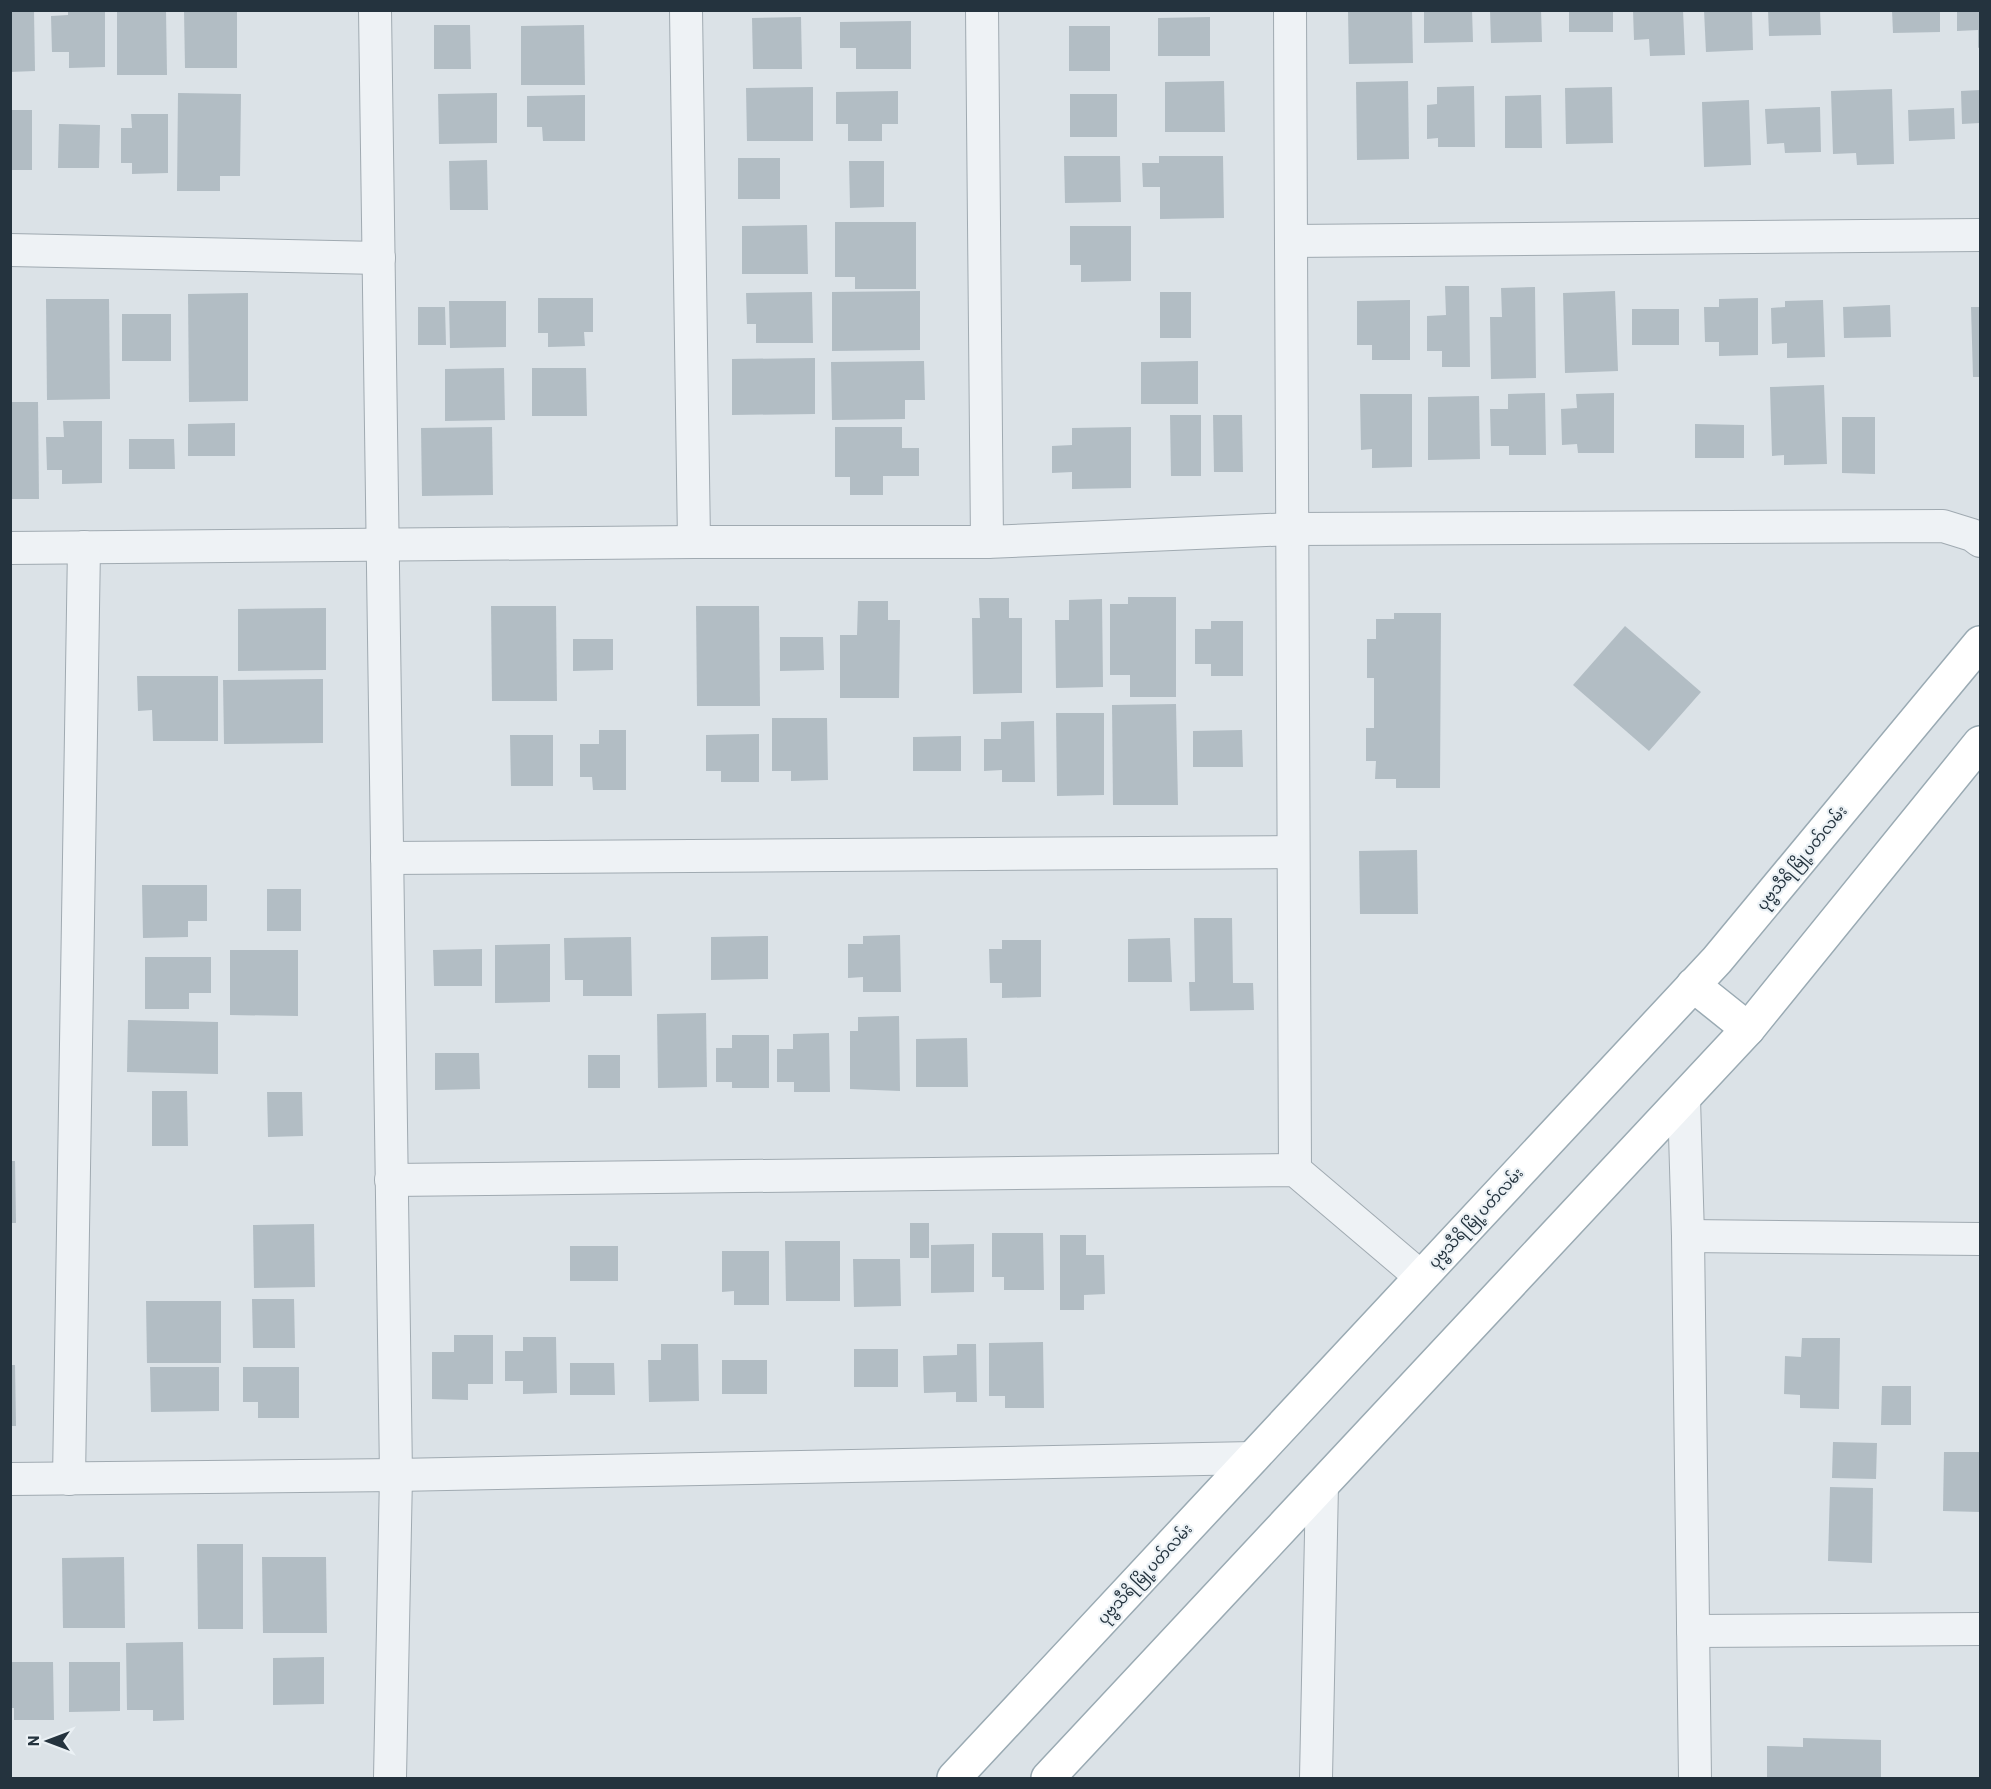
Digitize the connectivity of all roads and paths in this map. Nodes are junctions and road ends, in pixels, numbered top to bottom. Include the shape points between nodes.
1 (375, 10) edge
2 (686, 10) edge
3 (981, 10) edge
4 (1290, 10) edge
5 (1980, 235) edge
6 (1291, 241) junction
7 (10, 250) edge
8 (379, 258) junction
9 (1292, 529) junction
10 (1980, 541) edge
11 (694, 542) junction
12 (987, 542) junction
13 (382, 545) junction
14 (84, 547) junction
15 (10, 548) edge
16 (1980, 643) edge
17 (1980, 743) edge
18 (1293, 852) junction
19 (387, 858) junction
20 (1693, 985) junction
21 (1749, 1029) junction
22 (1684, 1099) junction
23 (1295, 1170) junction
24 (391, 1180) junction
25 (1688, 1236) junction
26 (1980, 1239) edge
27 (1421, 1277) junction
28 (1253, 1458) junction
29 (396, 1475) junction
30 (10, 1479) edge
31 (69, 1479) junction
32 (1322, 1485) junction
33 (1980, 1629) edge
34 (1693, 1630) junction
35 (390, 1779) edge
36 (954, 1779) edge
37 (1048, 1779) edge
38 (1316, 1779) edge
39 (1695, 1779) edge

1 - 8 street
2 - 11 street
3 - 12 street
4 - 6 street
5 - 6 street
6 - 9 street
7 - 8 street
8 - 13 street
9 - 10 street via 1943,526
9 - 12 street
9 - 18 street
11 - 12 street
11 - 13 street
13 - 14 street
13 - 19 street
14 - 15 street
14 - 31 street
16 - 20 main road, ပုဗ္ဗသီရိ မြို့ပတ်လမ်း
17 - 21 main road
18 - 19 street
18 - 23 street
19 - 24 street
20 - 21 main road
20 - 27 main road, ပုဗ္ဗသီရိ မြို့ပတ်လမ်း
21 - 22 main road
22 - 25 street
22 - 32 main road
23 - 24 street
23 - 27 street
24 - 29 street
25 - 26 street
25 - 34 street
27 - 28 main road, ပုဗ္ဗသီရိ မြို့ပတ်လမ်း
28 - 29 street
28 - 36 main road, ပုဗ္ဗသီရိ မြို့ပတ်လမ်း
29 - 31 street
29 - 35 street
30 - 31 street
32 - 37 main road
32 - 38 street
33 - 34 street
34 - 39 street

